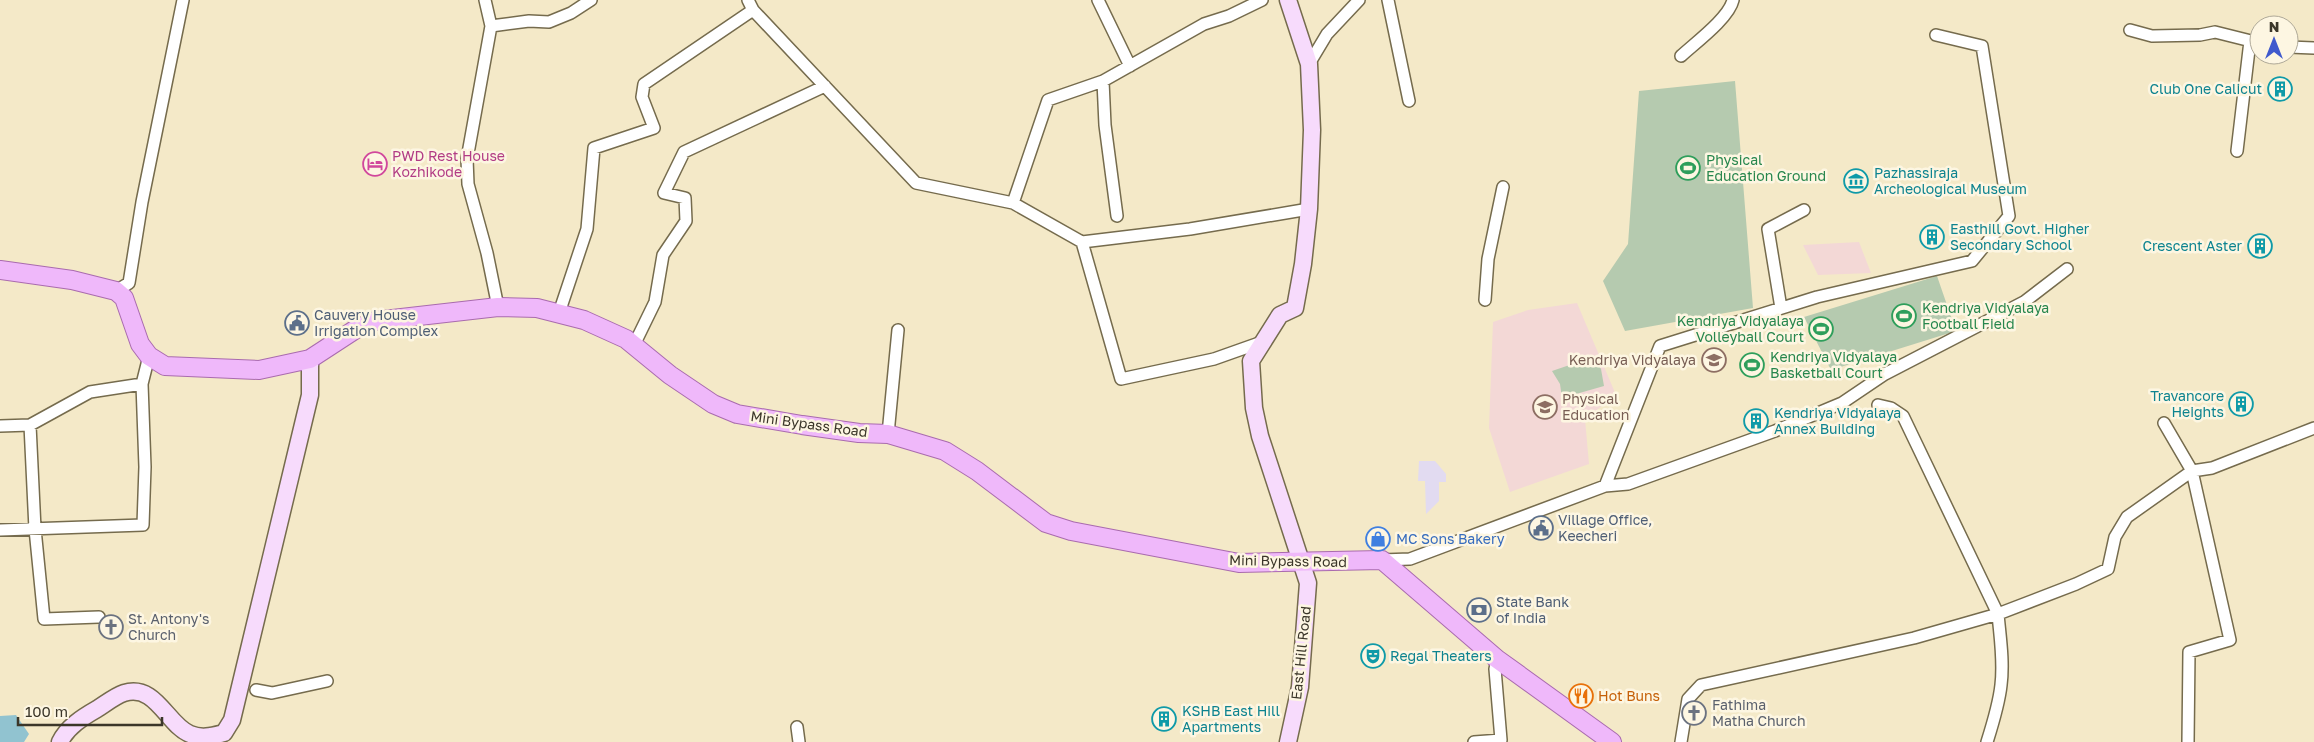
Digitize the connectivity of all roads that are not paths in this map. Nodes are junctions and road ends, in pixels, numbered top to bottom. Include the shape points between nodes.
1 (183, 0) edge
2 (485, 0) edge
3 (591, 0) edge
4 (1098, 0) edge
5 (1262, 0) edge
6 (1288, 0) edge
7 (1359, 0) edge
8 (1388, 0) edge
9 (1733, 0) edge
10 (750, 5) edge
11 (492, 26) junction
12 (2130, 30) dead end
13 (1936, 35) dead end
14 (2249, 40) edge
15 (2299, 47) edge
16 (2314, 48) edge
17 (1681, 56) dead end
18 (1309, 64) junction
19 (2251, 65) edge
20 (1130, 66) junction
21 (1104, 81) junction
22 (825, 86) junction
23 (1409, 101) dead end
24 (2237, 151) dead end
25 (1502, 187) dead end
26 (1013, 202) junction
27 (1309, 209) junction
28 (1804, 210) dead end
29 (1117, 216) dead end
30 (1082, 242) junction
31 (2067, 269) dead end
32 (0, 270) edge
33 (116, 291) junction
34 (1485, 300) dead end
35 (498, 307) junction
36 (1780, 308) junction
37 (558, 314) junction
38 (898, 330) dead end
39 (1262, 342) junction
40 (634, 345) junction
41 (149, 356) junction
42 (310, 359) junction
43 (142, 384) junction
44 (1878, 405) dead end
45 (2164, 423) dead end
46 (30, 425) junction
47 (0, 426) edge
48 (2314, 428) edge
49 (888, 434) junction
50 (2192, 471) junction
51 (1605, 486) junction
52 (35, 529) junction
53 (0, 530) edge
54 (1382, 560) junction
55 (1302, 563) junction
56 (1998, 614) junction
57 (99, 617) dead end
58 (1497, 658) junction
59 (327, 681) dead end
60 (256, 690) dead end
61 (796, 727) dead end
62 (1501, 741) edge
63 (60, 742) edge
64 (799, 742) edge
65 (1288, 742) edge
66 (1474, 742) edge
67 (1612, 742) edge
68 (1681, 742) edge
69 (1987, 742) edge
70 (2188, 742) edge

1 - 33 street via 129,283
2 - 11 street
3 - 11 street via 571,14 549,22
4 - 20 street
5 - 20 street via 1204,24
6 - 18 street
7 - 18 street via 1328,34
8 - 23 street
9 - 17 street via 1720,20
10 - 22 street
10 - 37 street via 644,84 642,97 654,128 594,148 587,229
11 - 35 street via 467,159 468,184
12 - 14 street via 2152,36 2200,36 2215,32
13 - 36 street via 1982,46 2009,216 1972,260
15 - 16 street
18 - 27 street via 1312,130
19 - 24 street
20 - 21 street
21 - 26 street via 1048,100
21 - 29 street via 1105,125
22 - 26 street via 916,183
22 - 40 street via 684,152 664,193 685,198 686,221 663,255 655,302
25 - 34 street via 1488,259
26 - 30 street
27 - 30 street via 1190,229
27 - 39 street, East Hill Road via 1295,308 1280,315
28 - 36 street via 1768,229
30 - 39 street via 1122,379 1214,358
31 - 51 street via 2024,302 1885,374 1842,403 1628,484
32 - 33 main road via 72,280
33 - 41 main road via 124,298 140,344
35 - 37 main road, Mini Bypass Road via 536,308
35 - 42 main road, Mini Bypass Road via 375,321 356,329
36 - 51 street via 1660,346
37 - 40 main road, Mini Bypass Road via 584,320
38 - 49 street
39 - 55 street, East Hill Road via 1251,361 1254,408 1260,436
40 - 49 main road, Mini Bypass Road via 713,404 737,414
41 - 42 main road, Mini Bypass Road via 165,366 259,370
41 - 43 street
42 - 63 street via 310,395 232,720 224,733 206,738 188,734 150,697 139,692 124,693 84,717 64,733
43 - 46 street via 90,392
43 - 52 street via 143,525
44 - 56 street via 1903,416
45 - 50 street
46 - 47 street
46 - 52 street
48 - 50 street via 2212,468
49 - 55 main road, Mini Bypass Road via 945,451 1046,523 1071,531 1239,563
50 - 56 street via 2127,517 2115,537 2108,569
50 - 70 street via 2230,640 2189,652
51 - 54 street via 1410,559
52 - 53 street
52 - 57 street via 44,619
54 - 55 main road, Mini Bypass Road
54 - 58 main road
55 - 65 street, East Hill Road via 1308,583 1300,687
56 - 68 street via 1914,638 1701,685 1688,698
56 - 69 street via 2002,684
58 - 62 street via 1495,669
58 - 67 main road
59 - 60 street via 272,693
61 - 64 street
62 - 66 street

